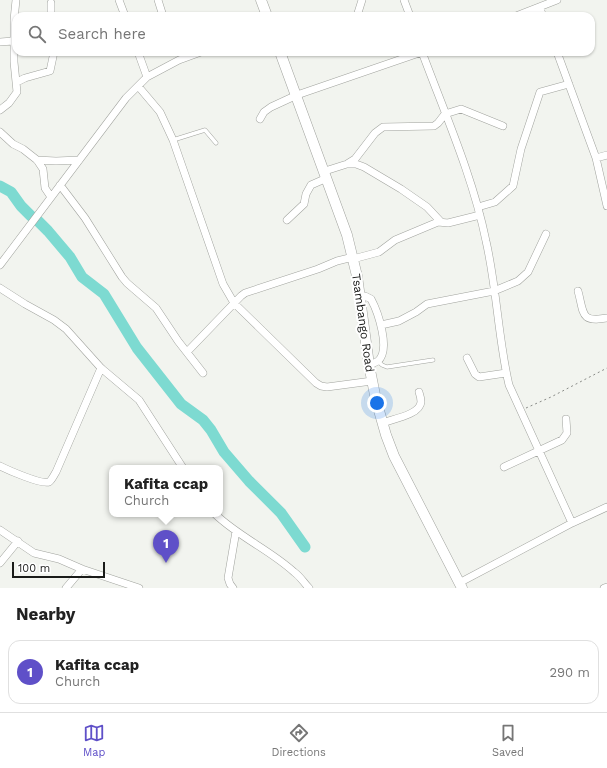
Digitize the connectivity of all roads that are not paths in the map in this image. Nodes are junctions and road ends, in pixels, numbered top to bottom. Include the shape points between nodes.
1 (16, 0) edge
2 (119, 0) edge
3 (158, 0) edge
4 (261, 0) edge
5 (362, 0) edge
6 (404, 0) edge
7 (554, 1) edge
8 (51, 2) dead end
9 (539, 7) junction
10 (15, 12) edge
11 (51, 12) edge
12 (124, 12) edge
13 (162, 12) edge
14 (266, 12) edge
15 (358, 12) edge
16 (408, 12) edge
17 (526, 12) edge
18 (541, 12) edge
19 (12, 41) edge
20 (0, 42) edge
21 (14, 56) edge
22 (53, 56) edge
23 (139, 56) edge
24 (190, 56) edge
25 (282, 56) edge
26 (410, 56) edge
27 (423, 56) edge
28 (558, 56) edge
29 (147, 77) junction
30 (16, 82) junction
31 (569, 84) junction
32 (138, 86) junction
33 (297, 95) junction
34 (0, 110) edge
35 (445, 114) junction
36 (260, 118) dead end
37 (503, 126) dead end
38 (0, 132) edge
39 (173, 140) junction
40 (216, 143) dead end
41 (607, 155) edge
42 (596, 158) junction
43 (37, 160) junction
44 (79, 160) junction
45 (348, 164) junction
46 (326, 175) junction
47 (60, 185) junction
48 (51, 198) junction
49 (607, 206) edge
50 (478, 207) junction
51 (480, 215) junction
52 (287, 220) dead end
53 (441, 222) junction
54 (546, 234) dead end
55 (3, 254) edge
56 (353, 258) junction
57 (0, 265) edge
58 (0, 288) edge
59 (494, 291) junction
60 (578, 291) dead end
61 (360, 297) junction
62 (234, 303) junction
63 (607, 318) edge
64 (381, 325) junction
65 (187, 352) junction
66 (467, 358) dead end
67 (433, 360) dead end
68 (373, 363) junction
69 (101, 368) junction
70 (204, 373) dead end
71 (506, 373) junction
72 (372, 381) junction
73 (419, 392) dead end
74 (566, 419) dead end
75 (382, 423) junction
76 (539, 450) junction
77 (181, 465) edge
78 (0, 466) edge
79 (504, 467) dead end
80 (606, 509) edge
81 (220, 517) edge
82 (572, 523) junction
83 (0, 530) edge
84 (236, 530) junction
85 (18, 541) junction
86 (0, 563) edge
87 (82, 569) junction
88 (460, 586) edge
89 (607, 587) edge
90 (66, 588) edge
91 (139, 588) edge
92 (234, 588) edge
93 (309, 588) edge
94 (604, 588) edge

1 - 10 street
2 - 12 street
3 - 13 street
4 - 14 street
5 - 15 street
6 - 16 street
7 - 9 street
8 - 11 street
9 - 17 street
9 - 18 street
19 - 20 street
21 - 30 street
22 - 30 street via 50,71
23 - 29 street
24 - 29 street
25 - 33 street, Tsambango Road
26 - 33 street
27 - 35 street
28 - 31 street
29 - 32 street
30 - 34 street via 16,96
31 - 42 street
31 - 50 street via 540,92 521,149 513,186 494,202
32 - 39 street via 160,112
32 - 44 street via 113,114
33 - 36 street via 264,112
33 - 46 street, Tsambango Road
35 - 37 street via 464,110
35 - 45 street via 434,126 389,126 379,129
35 - 50 street
38 - 43 street
39 - 40 lane via 205,130
39 - 62 street via 223,284
41 - 42 street
42 - 49 street
43 - 44 street
43 - 48 street via 43,169 45,188
44 - 47 street
45 - 46 street
45 - 53 street via 364,167 401,189 423,204
46 - 52 street via 311,185 304,204
46 - 56 street, Tsambango Road
47 - 48 street
47 - 65 street via 85,218 122,277 156,308
48 - 55 street
50 - 51 street
51 - 53 street via 448,223
51 - 59 street
53 - 56 street via 404,235 379,252
54 - 59 street via 528,272 518,281
55 - 57 street
56 - 61 street, Tsambango Road
56 - 62 street via 337,261 245,293
58 - 69 street via 66,329
59 - 64 street via 431,302 399,321
59 - 71 street
60 - 63 street via 584,315 596,320
61 - 64 street via 372,299
61 - 68 street, Tsambango Road
62 - 65 street
62 - 72 street via 321,386
64 - 68 street via 384,344 382,353
65 - 70 street
66 - 71 street via 479,377
67 - 68 lane via 387,367
68 - 72 street, Tsambango Road
69 - 77 street via 139,400
69 - 78 street via 60,464 50,480 33,480
71 - 76 street via 513,396
72 - 75 street, Tsambango Road
73 - 75 street via 419,409
74 - 76 street via 565,437
75 - 88 street, Tsambango Road via 394,456
76 - 79 street
76 - 82 street
80 - 82 street
81 - 84 street
82 - 88 street
83 - 85 street
84 - 92 street via 228,578
84 - 93 street via 276,557
85 - 86 street
85 - 87 street via 34,553 59,559
87 - 90 street
87 - 91 street
89 - 94 street

